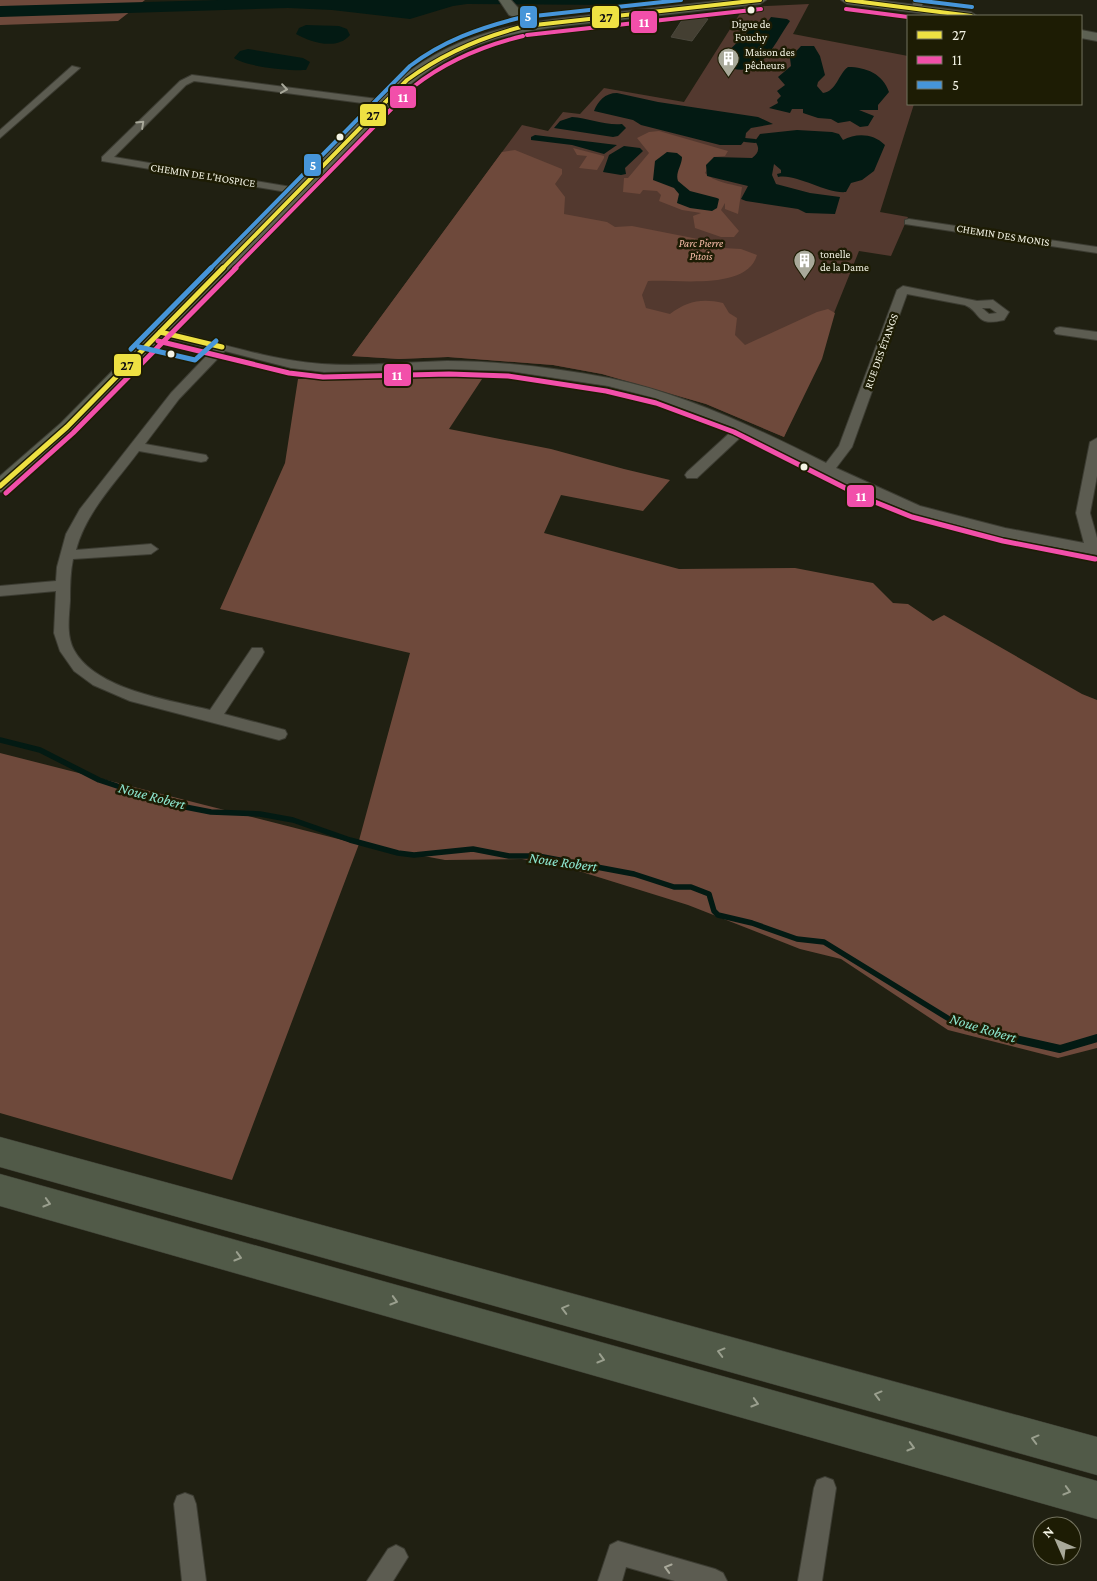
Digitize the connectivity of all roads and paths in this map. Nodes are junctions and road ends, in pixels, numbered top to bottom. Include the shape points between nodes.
1 (760, 0) edge
2 (847, 0) edge
3 (918, 4) edge
4 (967, 15) edge
5 (518, 17) edge
6 (1082, 34) edge
7 (1097, 37) edge
8 (75, 68) dead end
9 (385, 103) junction
10 (0, 134) edge
11 (299, 191) junction
12 (909, 222) dead end
13 (1097, 250) edge
14 (972, 303) dead end
15 (1060, 331) dead end
16 (160, 332) junction
17 (1097, 336) edge
18 (222, 347) junction
19 (744, 427) junction
20 (1097, 442) edge
21 (135, 446) junction
22 (201, 458) dead end
23 (828, 470) junction
24 (692, 476) dead end
25 (0, 486) edge
26 (150, 549) dead end
27 (1095, 549) edge
28 (68, 555) junction
29 (63, 585) junction
30 (0, 591) edge
31 (257, 652) dead end
32 (214, 717) junction
33 (279, 734) dead end
34 (0, 1152) edge
35 (0, 1190) edge
36 (1097, 1456) edge
37 (825, 1488) dead end
38 (1097, 1500) edge
39 (185, 1504) dead end
40 (396, 1557) dead end
41 (194, 1581) edge
42 (379, 1581) edge
43 (610, 1581) edge
44 (715, 1581) edge
45 (810, 1581) edge

1 - 5 street via 564,21
2 - 3 street
3 - 4 street
5 - 9 street via 496,32 439,55
6 - 7 street
8 - 10 street
9 - 11 street
11 -> 9 street, CHEMIN DE L'HOSPICE via 106,159 183,83 192,78
11 - 16 street
12 - 13 street, CHEMIN DES MONIS
14 - 23 street, RUE DES ÉTANGS via 903,285 845,447
15 - 17 street
16 - 18 street
16 - 25 street via 68,427
18 - 19 street via 291,364 324,368 449,365 559,374 659,395
18 - 21 street via 175,396
19 - 23 street
19 - 24 street
20 - 27 street via 1083,513
21 - 22 street
21 - 28 street via 85,512 73,534
23 - 27 street via 915,509 948,520 1005,534
26 - 28 street
28 - 29 street
29 - 30 street
29 - 32 street via 61,633 67,650 79,667 98,682 130,695
31 - 32 street
32 - 33 street
36 -> 34 highway
35 -> 38 highway
37 - 45 street
39 - 41 street
40 - 42 street
44 -> 43 street via 618,1553

